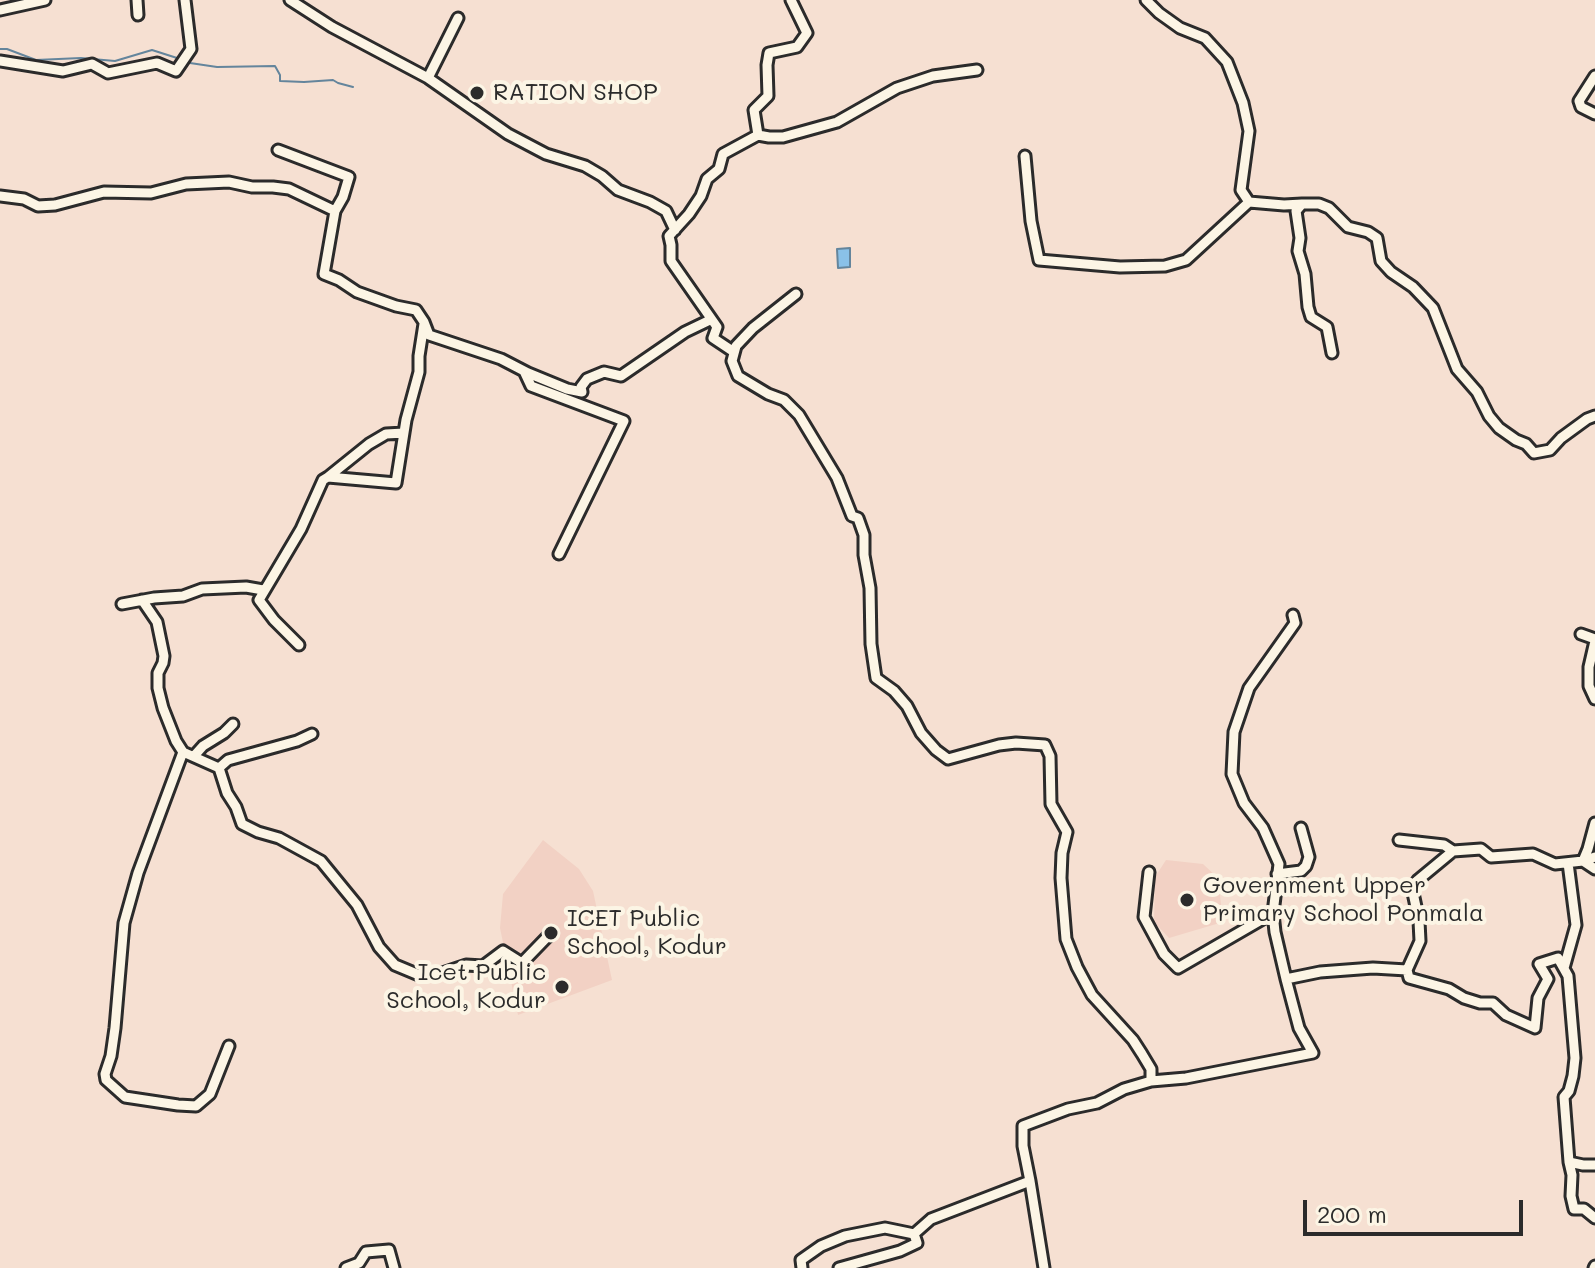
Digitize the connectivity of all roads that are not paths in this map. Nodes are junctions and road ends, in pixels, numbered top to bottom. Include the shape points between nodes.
1 (45, 0) edge
2 (137, 0) edge
3 (185, 0) edge
4 (290, 0) edge
5 (791, 0) edge
6 (1146, 0) edge
7 (0, 10) edge
8 (138, 15) dead end
9 (458, 18) dead end
10 (0, 61) edge
11 (977, 70) dead end
12 (1595, 76) edge
13 (428, 78) junction
14 (1595, 114) edge
15 (758, 135) junction
16 (278, 150) dead end
17 (1025, 156) dead end
18 (0, 196) edge
19 (1249, 202) junction
20 (1302, 204) junction
21 (335, 211) junction
22 (675, 230) junction
23 (796, 294) dead end
24 (710, 320) dead end
25 (424, 322) junction
26 (734, 352) junction
27 (1332, 353) dead end
28 (524, 371) junction
29 (1595, 416) edge
30 (404, 433) junction
31 (328, 477) junction
32 (559, 554) dead end
33 (263, 590) junction
34 (142, 600) junction
35 (122, 604) dead end
36 (1293, 615) dead end
37 (1581, 634) dead end
38 (1595, 640) edge
39 (299, 645) dead end
40 (1595, 699) edge
41 (233, 724) dead end
42 (312, 734) dead end
43 (183, 752) junction
44 (194, 756) junction
45 (219, 768) junction
46 (1595, 823) edge
47 (1301, 828) dead end
48 (1399, 840) dead end
49 (1453, 851) junction
50 (1595, 857) edge
51 (1583, 861) junction
52 (1568, 863) junction
53 (1595, 869) edge
54 (1149, 872) dead end
55 (1277, 874) junction
56 (1273, 913) junction
57 (551, 933) dead end
58 (1564, 968) junction
59 (1407, 970) junction
60 (1286, 979) junction
61 (229, 1046) dead end
62 (1151, 1081) junction
63 (1569, 1162) junction
64 (1595, 1165) edge
65 (1030, 1181) junction
66 (1595, 1218) edge
67 (914, 1234) junction
68 (865, 1264) edge
69 (346, 1268) edge
70 (394, 1268) edge
71 (802, 1268) edge
72 (839, 1268) edge
73 (1044, 1268) edge

1 - 7 street
2 - 8 street
3 - 10 street via 191,49 176,71 157,63 108,73 92,64 63,71
4 - 13 street
5 - 15 street via 807,33 797,47 769,53 768,96 754,110
6 - 19 street via 1180,28 1205,38 1227,62 1249,131 1241,190
9 - 13 street
11 - 15 street via 897,88 837,122 783,137
12 - 14 street via 1579,101
13 - 22 street via 508,134 585,166 618,190 666,211
15 - 22 street via 723,154 719,169
16 - 21 street via 349,177
17 - 19 street via 1039,260 1165,266 1186,260
18 - 21 street via 55,205 104,192 151,193 186,184 229,182 289,189
19 - 20 street
20 - 27 street via 1296,211 1298,251 1308,307 1311,317 1327,327
20 - 29 street via 1329,208 1348,227 1377,238 1381,261 1433,308 1457,369 1499,428 1534,453 1550,450
21 - 25 street via 324,274 357,292 416,310
22 - 26 street via 669,236 671,261 717,327 713,338
23 - 26 street via 753,328
24 - 28 street via 621,376 604,372 587,379 582,392
25 - 28 street via 429,335
25 - 30 street
26 - 62 street via 738,376 784,400 799,415 837,478 852,516 858,518 870,588 876,678 894,691 921,733 948,759 999,745 1045,745 1051,804 1067,832 1061,878 1066,939 1092,995 1133,1040 1151,1069
28 - 32 street via 531,386 624,421
30 - 31 street via 377,439
30 - 31 street via 396,483
31 - 33 street
33 - 34 street via 202,589
33 - 39 street via 259,600
34 - 35 street
34 - 43 street via 157,622 164,656 158,688
36 - 55 street via 1295,623 1249,688 1234,732 1232,774 1244,803 1263,828 1279,864
37 - 38 street
38 - 40 street via 1589,686
41 - 44 street
42 - 45 street via 228,760
43 - 44 street
43 - 61 street via 124,923 106,1080 125,1097 196,1106 210,1094
44 - 45 street
45 - 57 street via 242,824 321,861 395,965 419,975 439,974 466,965 483,966 503,951 522,963
46 - 51 street
47 - 55 street via 1309,857 1306,866
48 - 49 street via 1444,845
49 - 52 street via 1481,849 1491,857 1533,854 1555,864
49 - 59 street via 1412,888 1420,941
50 - 51 street
51 - 52 street
51 - 53 street
52 - 58 street via 1576,925
54 - 56 street via 1144,917 1178,968
55 - 56 street
56 - 60 street
58 - 59 street via 1558,958 1539,964 1548,979 1538,998 1535,1028 1493,1003 1409,978
58 - 63 street via 1575,1058 1564,1097
59 - 60 street via 1373,968
60 - 62 street via 1299,1028 1313,1053
62 - 65 street via 1023,1126
63 - 64 street
63 - 66 street via 1574,1209
65 - 67 street via 931,1219
65 - 73 street
67 - 68 street via 917,1243
67 - 71 street via 885,1228 845,1236 801,1260
68 - 72 street
69 - 70 street via 359,1263 366,1252 389,1250

